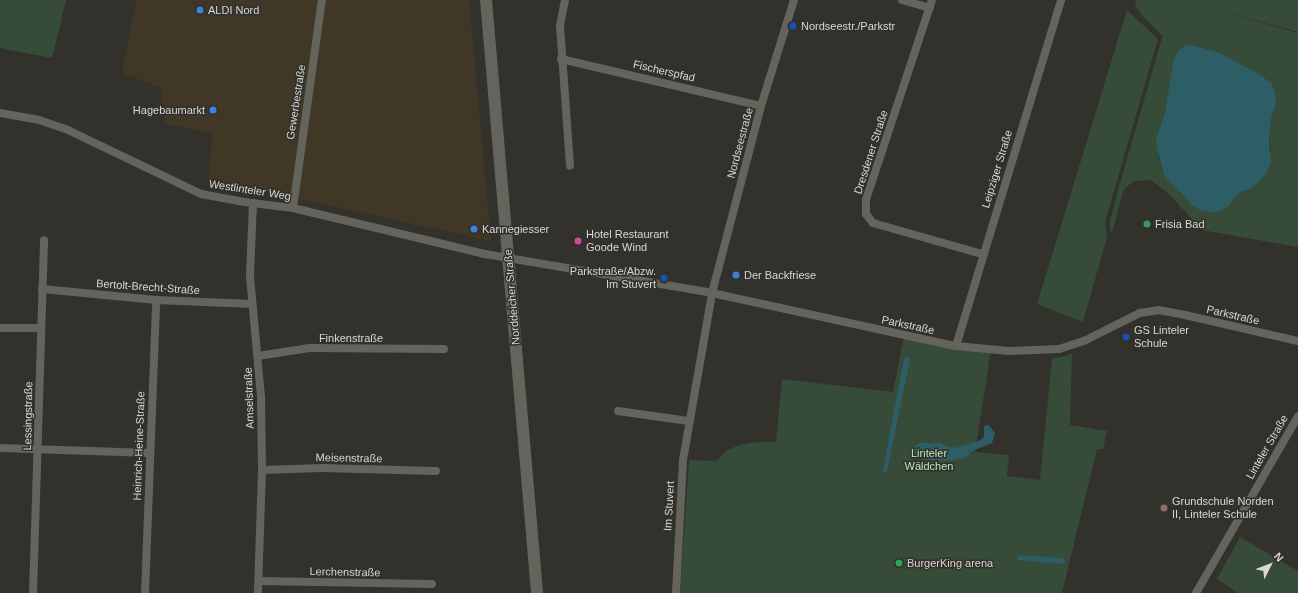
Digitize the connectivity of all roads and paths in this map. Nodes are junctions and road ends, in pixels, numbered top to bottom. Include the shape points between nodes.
1 (322, 0) edge
2 (486, 0) edge
3 (565, 0) edge
4 (794, 0) edge
5 (902, 0) edge
6 (1061, 0) edge
7 (931, 4) edge
8 (561, 59) junction
9 (761, 106) junction
10 (0, 113) edge
11 (570, 166) dead end
12 (253, 203) junction
13 (293, 208) junction
14 (44, 240) dead end
15 (982, 254) junction
16 (508, 258) junction
17 (42, 289) junction
18 (712, 293) junction
19 (156, 300) junction
20 (252, 304) junction
21 (0, 328) edge
22 (42, 328) junction
23 (1298, 341) edge
24 (956, 346) junction
25 (444, 349) dead end
26 (258, 356) junction
27 (618, 411) dead end
28 (1298, 416) edge
29 (688, 421) junction
30 (0, 448) edge
31 (38, 449) junction
32 (150, 453) junction
33 (262, 470) junction
34 (436, 471) dead end
35 (258, 581) junction
36 (432, 584) dead end
37 (33, 593) edge
38 (145, 593) edge
39 (258, 593) edge
40 (537, 593) edge
41 (676, 593) edge
42 (1196, 593) edge

1 - 13 street, Gewerbestraße
2 - 16 main road, Norddeicher Straße
3 - 8 street via 560,26
4 - 9 street, Nordseestraße
5 - 7 street
6 - 15 street, Leipziger Straße
7 - 15 street, Dresdener Straße via 866,200 866,214 873,223
8 - 9 street, Fischerspfad
8 - 11 street
9 - 18 street, Nordseestraße
10 - 12 street, Westlinteler Weg via 39,120 68,130 201,194
12 - 13 street, Westlinteler Weg
12 - 20 street, Amselstraße via 250,276
13 - 16 street, Westlinteler Weg
14 - 17 street, Lessingstraße
15 - 24 street, Leipziger Straße
16 - 18 street, Parkstraße
16 - 40 main road, Norddeicher Straße
17 - 19 street, Bertolt-Brecht-Straße
17 - 22 street, Lessingstraße
18 - 24 street, Parkstraße
18 - 29 street, Im Stuvert
19 - 20 street, Bertolt-Brecht-Straße
19 - 32 street, Heinrich-Heine-Straße
20 - 26 street, Amselstraße
21 - 22 street
22 - 31 street, Lessingstraße
23 - 24 street, Parkstraße via 1158,310 1140,313 1086,340 1059,349 1010,351
25 - 26 street, Finkenstraße via 309,348
26 - 33 street, Amselstraße
27 - 29 street
28 - 42 street, Linteler Straße
29 - 41 street, Im Stuvert via 683,460
30 - 31 street
31 - 32 street
31 - 37 street, Lessingstraße
32 - 38 street, Heinrich-Heine-Straße
33 - 34 street, Meisenstraße via 321,468
33 - 35 street, Amselstraße
35 - 36 street, Lerchenstraße
35 - 39 street, Amselstraße

